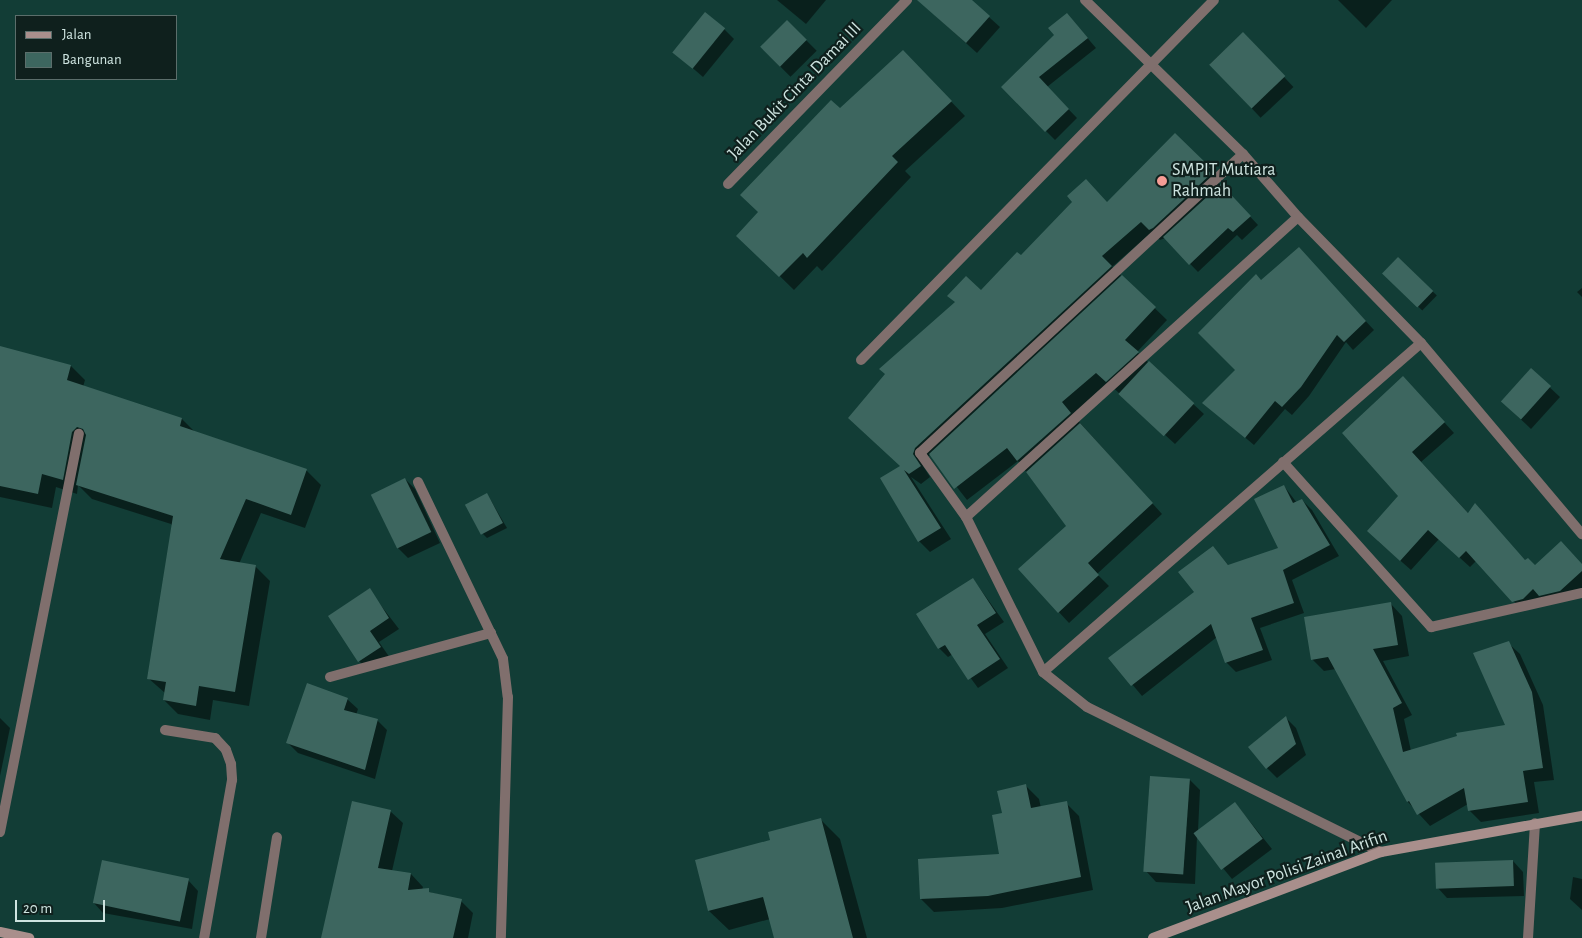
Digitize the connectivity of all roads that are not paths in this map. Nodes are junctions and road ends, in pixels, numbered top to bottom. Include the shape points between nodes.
1 (907, 0) edge
2 (1085, 0) edge
3 (1214, 0) edge
4 (1153, 64) junction
5 (1243, 154) junction
6 (728, 184) dead end
7 (1298, 217) junction
8 (1421, 343) junction
9 (861, 360) dead end
10 (79, 434) dead end
11 (1283, 462) junction
12 (418, 482) dead end
13 (966, 517) junction
14 (1582, 534) edge
15 (1582, 593) edge
16 (492, 633) junction
17 (1043, 672) junction
18 (330, 678) dead end
19 (165, 730) dead end
20 (1582, 816) edge
21 (1535, 823) junction
22 (0, 832) edge
23 (277, 837) dead end
24 (1381, 852) junction
25 (0, 932) edge
26 (29, 938) edge
27 (204, 938) edge
28 (261, 938) edge
29 (501, 938) edge
30 (1153, 938) edge
31 (1528, 938) edge

1 - 6 street, Jalan Bukit Cinta Damai III
2 - 4 street
3 - 4 street
4 - 5 street
4 - 9 street
5 - 7 street
5 - 13 street via 920,453
7 - 8 street
7 - 13 street
8 - 11 street
8 - 14 street
10 - 22 street
11 - 15 street via 1431,627
11 - 17 street
12 - 16 street
13 - 17 street
16 - 18 street
16 - 29 street via 503,659 508,697
17 - 24 street via 1087,707
19 - 27 street via 215,738 226,750 231,764 232,780
20 - 21 main road, Jalan Mayor Polisi Zainal Arifin
21 - 24 main road, Jalan Mayor Polisi Zainal Arifin
21 - 31 street
23 - 28 street
24 - 30 main road, Jalan Mayor Polisi Zainal Arifin
25 - 26 main road

